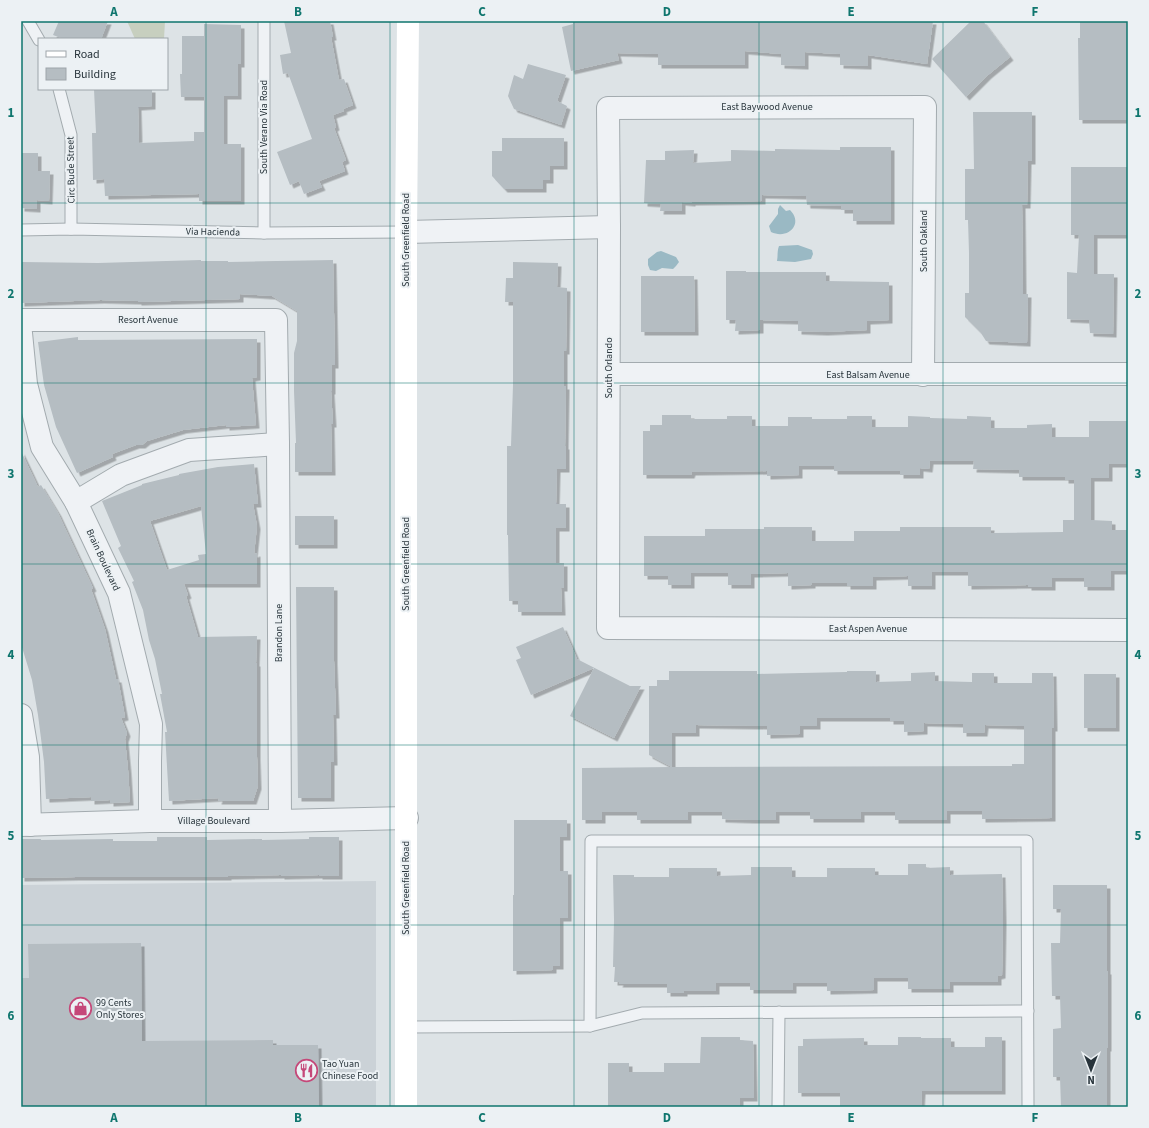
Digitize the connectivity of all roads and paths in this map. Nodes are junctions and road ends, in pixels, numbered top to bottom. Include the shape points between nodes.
1 (28, 21) edge
2 (264, 21) edge
3 (408, 21) edge
4 (38, 38) edge
5 (59, 90) edge
6 (925, 107) joint
7 (608, 108) joint
8 (609, 228) junction
9 (71, 229) junction
10 (21, 230) edge
11 (406, 232) junction
12 (264, 233) junction
13 (21, 320) edge
14 (276, 320) joint
15 (21, 333) edge
16 (609, 374) junction
17 (1128, 374) edge
18 (923, 375) junction
19 (278, 444) junction
20 (76, 502) junction
21 (608, 628) joint
22 (1128, 630) edge
23 (21, 715) edge
24 (407, 818) junction
25 (150, 821) junction
26 (280, 821) junction
27 (25, 825) edge
28 (1028, 1011) junction
29 (779, 1012) junction
30 (590, 1026) junction
31 (406, 1027) junction
32 (406, 1107) edge
33 (778, 1107) edge
34 (1028, 1107) edge

1 - 4 lane
2 - 12 lane, South Verano Via Road
3 - 11 main road, South Greenfield Road
5 - 9 lane, Circ Bude Street via 71,135
6 - 7 street, East Baywood Avenue
6 - 18 street, South Oakland
7 - 8 street, South Orlando
8 - 11 street
8 - 16 street, South Orlando
9 - 10 lane, Via Hacienda
9 - 12 lane, Via Hacienda
11 - 12 lane, Via Hacienda
11 - 24 main road, South Greenfield Road
13 - 14 street, Resort Avenue
14 - 19 street, Brandon Lane
15 - 20 street, Brain Boulevard via 26,384 42,447
16 - 18 street, East Balsam Avenue
16 - 21 street, South Orlando
17 - 18 street, East Balsam Avenue
19 - 20 street via 188,450 122,475
19 - 26 street, Brandon Lane
20 - 25 street, Brain Boulevard via 119,593 151,724
21 - 22 street, East Aspen Avenue
23 - 27 street via 28,757
24 - 26 street, Village Boulevard
24 - 31 main road, South Greenfield Road
25 - 26 street, Village Boulevard
25 - 27 street, Village Boulevard
28 - 29 lane
28 - 30 lane via 1027,841 591,841
28 - 34 lane
29 - 30 lane via 642,1014
29 - 33 lane
30 - 31 lane
31 - 32 main road, South Greenfield Road

